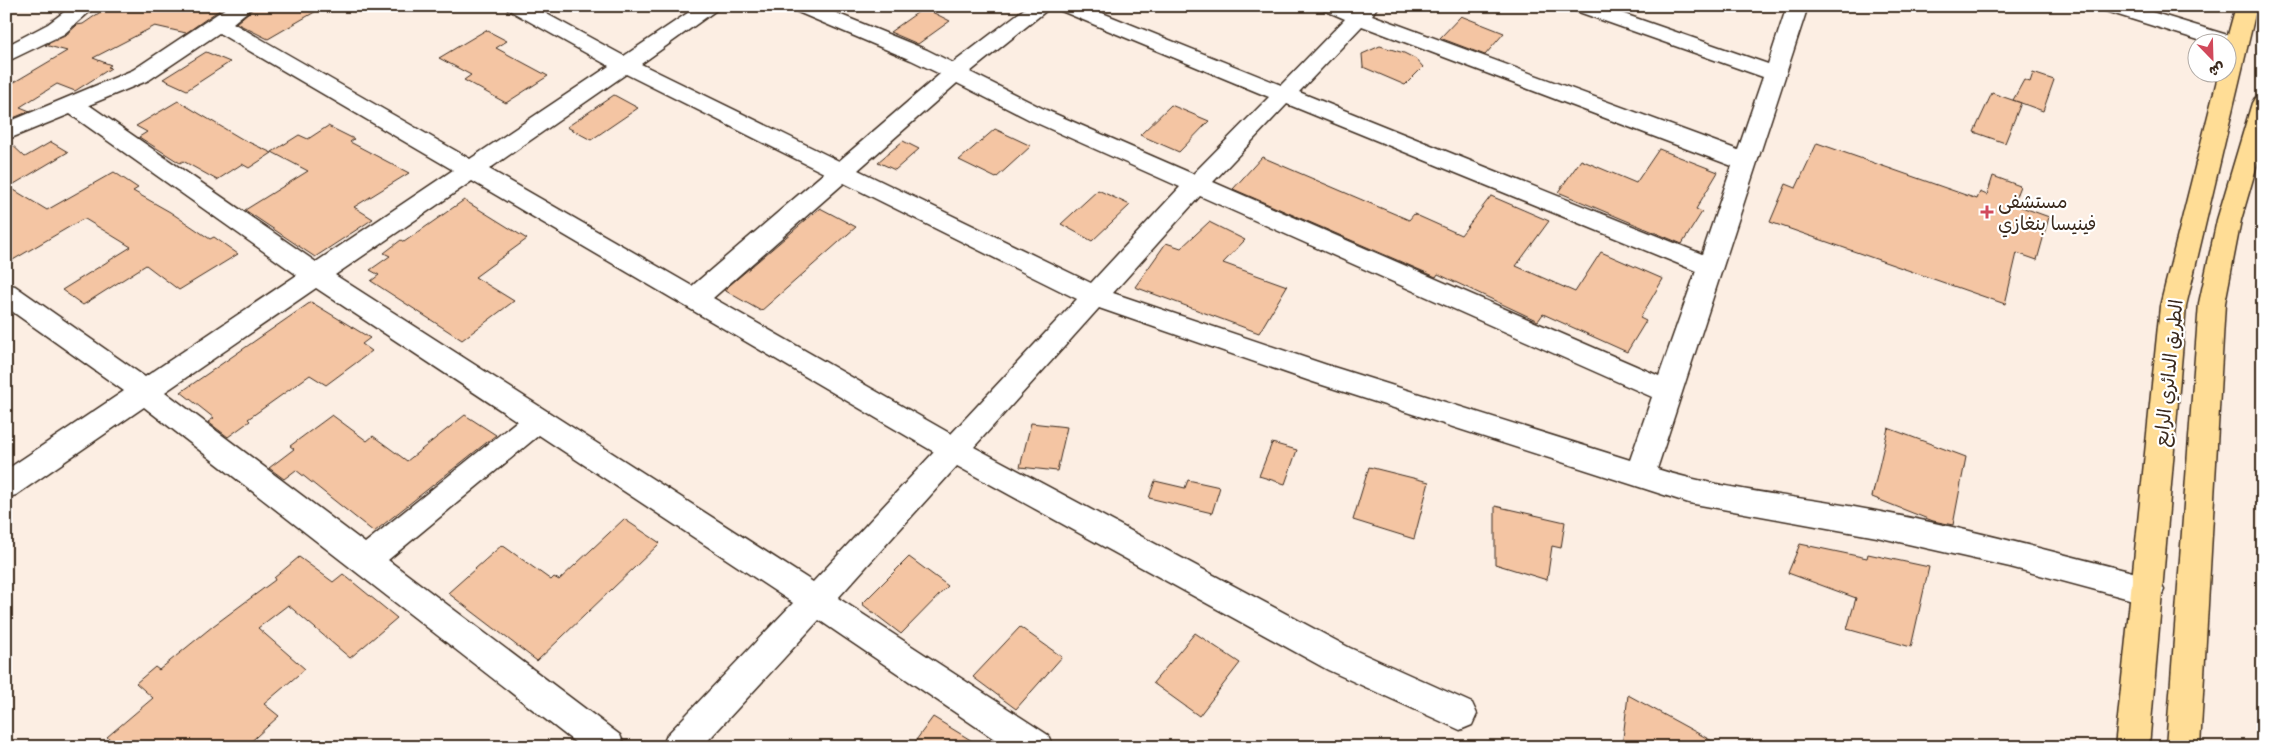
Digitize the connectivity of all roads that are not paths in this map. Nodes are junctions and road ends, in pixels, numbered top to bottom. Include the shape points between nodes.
1 (86, 6) edge
2 (244, 6) edge
3 (516, 6) edge
4 (712, 6) edge
5 (800, 6) edge
6 (1042, 6) edge
7 (1066, 6) edge
8 (1331, 6) edge
9 (1580, 6) edge
10 (1798, 6) edge
11 (2109, 6) edge
12 (2247, 6) edge
13 (1364, 11) edge
14 (219, 24) junction
15 (2191, 32) edge
16 (2235, 32) edge
17 (6, 54) edge
18 (625, 65) junction
19 (955, 72) junction
20 (1775, 74) junction
21 (2225, 82) edge
22 (1286, 94) junction
23 (2263, 103) edge
24 (73, 105) junction
25 (6, 132) edge
26 (1745, 162) junction
27 (473, 170) junction
28 (838, 171) junction
29 (1197, 184) junction
30 (1710, 267) junction
31 (316, 276) junction
32 (6, 293) edge
33 (1096, 297) junction
34 (694, 299) junction
35 (145, 392) junction
36 (1668, 392) junction
37 (538, 420) junction
38 (954, 450) junction
39 (1640, 475) junction
40 (6, 486) edge
41 (365, 561) junction
42 (2148, 590) junction
43 (816, 601) junction
44 (1460, 714) dead end
45 (608, 747) edge
46 (679, 747) edge
47 (1036, 747) edge
48 (2132, 747) edge
49 (2182, 747) edge

1 - 17 street via 56,28
2 - 14 street
3 - 18 street
4 - 18 street
5 - 19 street
6 - 19 street
7 - 22 street
8 - 13 street
9 - 20 street
10 - 20 street
11 - 15 street
12 - 16 main road, الطريق الدائري الرابع
13 - 22 street
13 - 26 street
14 - 24 street via 141,75
14 - 27 street
18 - 27 street
18 - 28 street
19 - 28 street
19 - 29 street via 1038,115
20 - 26 street
21 - 42 main road, الطريق الدائري الرابع via 2222,112 2173,306
22 - 29 street
22 - 30 street
23 - 49 main road, الطريق الدائري الرابع via 2229,220 2212,303
24 - 25 street
24 - 31 street
26 - 30 street
27 - 31 street
27 - 34 street
28 - 33 street
28 - 34 street
29 - 33 street
29 - 36 street
30 - 36 street
31 - 35 street
31 - 37 street
32 - 35 street
33 - 38 street
33 - 39 street via 1320,373
34 - 38 street
35 - 40 street
35 - 41 street
36 - 39 street
37 - 41 street
37 - 43 street
38 - 43 street
38 - 44 street via 1339,659
39 - 42 street via 1689,490 1877,524 2010,554
41 - 45 street
42 - 48 main road, الطريق الدائري الرابع
43 - 46 street
43 - 47 street

